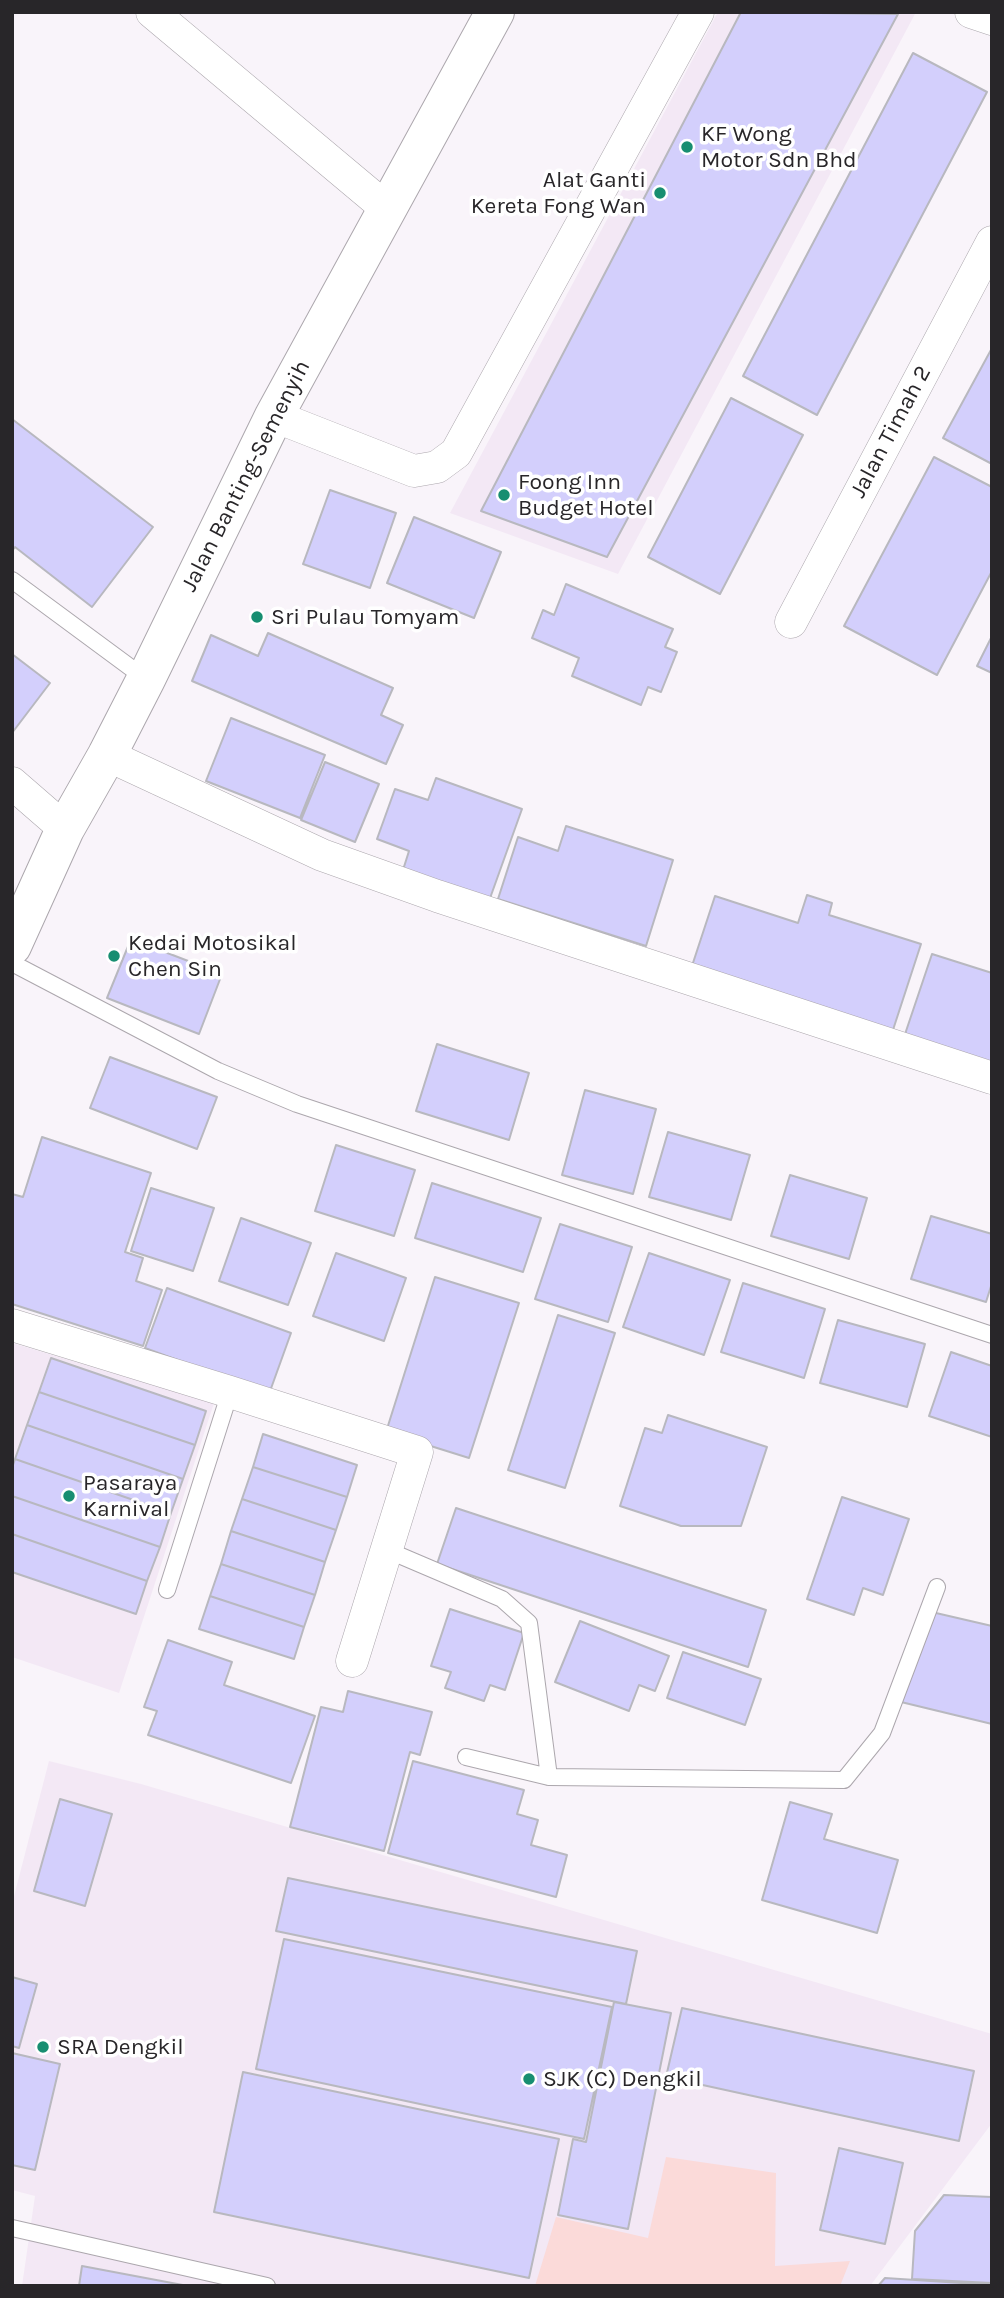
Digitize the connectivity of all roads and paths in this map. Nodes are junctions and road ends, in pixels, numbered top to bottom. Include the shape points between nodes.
1 (152, 12) edge
2 (494, 12) edge
3 (698, 12) edge
4 (971, 12) edge
5 (992, 19) edge
6 (386, 208) junction
7 (992, 242) edge
8 (274, 416) junction
9 (12, 580) edge
10 (791, 622) dead end
11 (146, 679) junction
12 (107, 755) junction
13 (12, 783) edge
14 (65, 828) junction
15 (12, 946) edge
16 (12, 963) edge
17 (992, 1078) edge
18 (12, 1325) edge
19 (992, 1335) edge
20 (230, 1392) junction
21 (387, 1550) junction
22 (937, 1587) dead end
23 (167, 1590) dead end
24 (352, 1661) dead end
25 (466, 1756) dead end
26 (549, 1777) junction
27 (12, 2228) edge
28 (267, 2286) edge

1 - 6 street
2 - 6 main road, Jalan Banting-Semenyih
3 - 8 street via 456,453 437,467 414,471
4 - 5 street
6 - 8 main road, Jalan Banting-Semenyih
7 - 10 street, Jalan Timah 2
8 - 11 main road, Jalan Banting-Semenyih
9 - 11 lane
11 - 12 main road, Jalan Banting-Semenyih
12 - 14 main road, Jalan Banting-Semenyih
12 - 17 street via 322,855
13 - 14 street
14 - 15 main road, Jalan Banting-Semenyih
16 - 19 lane via 218,1071 297,1104
18 - 20 street
20 - 21 street via 417,1452
20 - 23 lane
21 - 24 street
21 - 26 lane via 502,1599 528,1623
22 - 26 lane via 882,1733 844,1780
25 - 26 lane
27 - 28 lane

